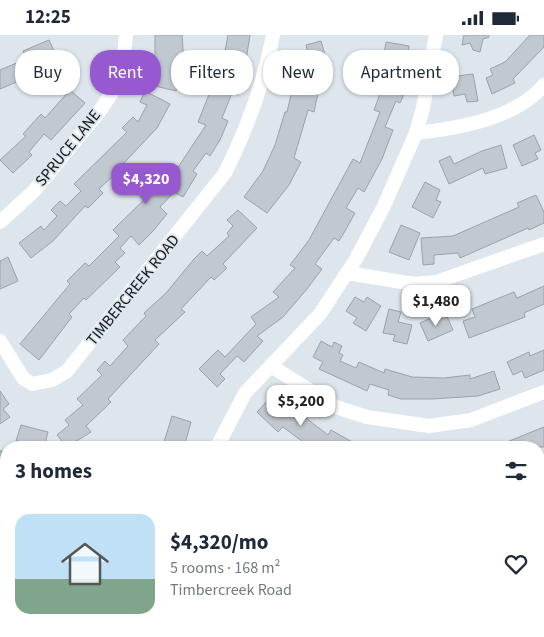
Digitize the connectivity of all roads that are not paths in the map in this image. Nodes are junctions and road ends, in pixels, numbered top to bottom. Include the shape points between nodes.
1 (126, 35) edge
2 (273, 35) edge
3 (436, 35) edge
4 (544, 85) edge
5 (416, 133) junction
6 (0, 222) edge
7 (544, 244) edge
8 (347, 273) junction
9 (0, 341) edge
10 (272, 366) junction
11 (544, 391) edge
12 (220, 441) edge

1 - 6 street, SPRUCE LANE via 123,64 115,88 99,112 34,191
2 - 9 street, TIMBERCREEK ROAD via 254,108 226,173 67,371 52,380 29,382 23,379
3 - 5 street
4 - 5 street via 536,95 518,106 488,118
5 - 8 street via 383,208
7 - 8 street via 436,282 396,283
8 - 10 street via 320,314
10 - 11 street via 336,407 367,417 429,426 471,420
10 - 12 street via 245,393

